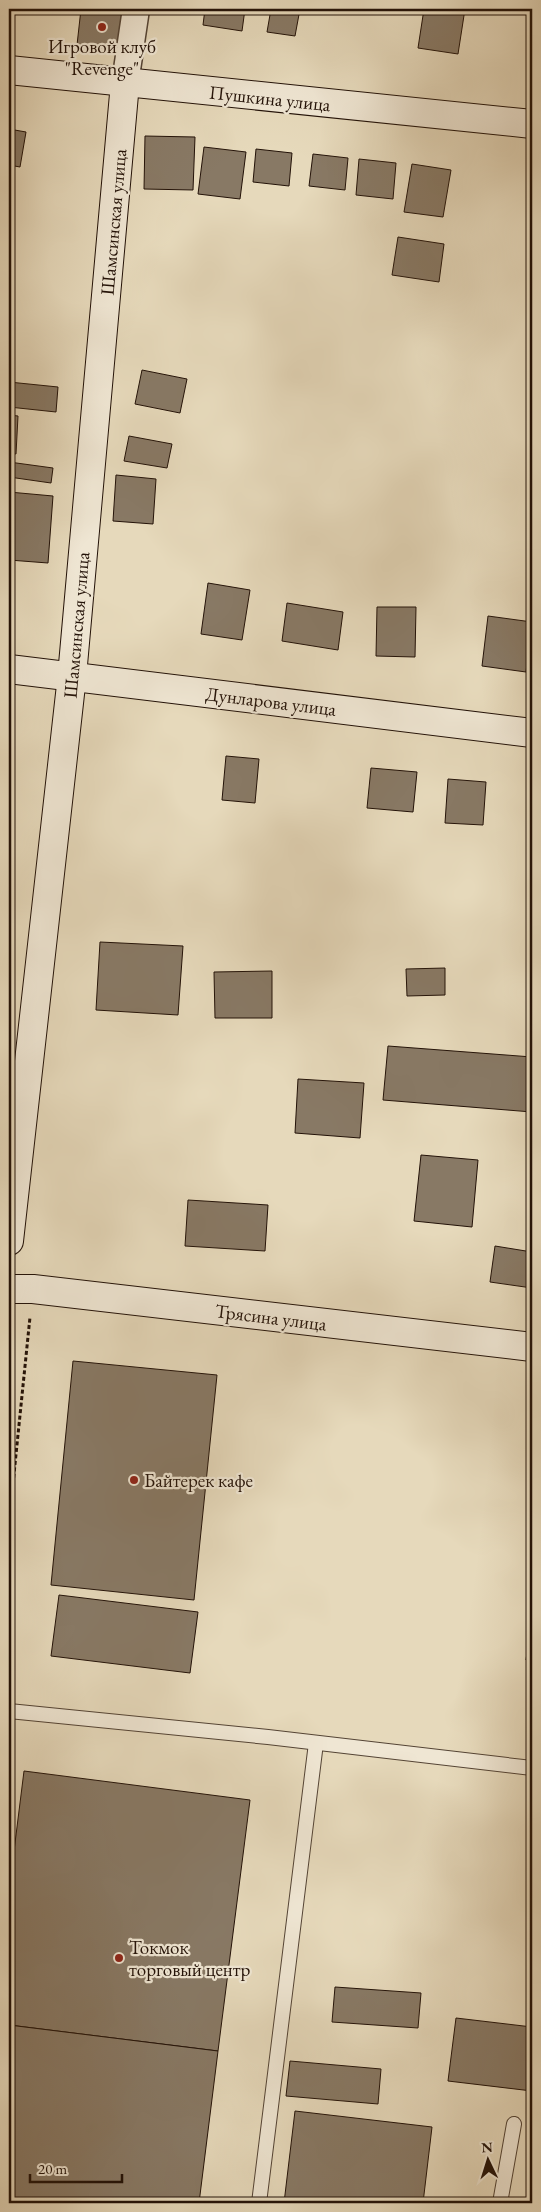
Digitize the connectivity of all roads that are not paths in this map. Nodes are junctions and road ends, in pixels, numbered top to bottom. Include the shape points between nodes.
1 (136, 9) edge
2 (9, 70) edge
3 (125, 83) junction
4 (532, 124) edge
5 (9, 670) edge
6 (72, 676) junction
7 (532, 733) edge
8 (9, 1240) edge
9 (21, 1289) edge
10 (532, 1347) edge
11 (9, 1711) edge
12 (316, 1743) junction
13 (532, 1768) edge
14 (514, 2124) dead end
15 (259, 2203) edge
16 (500, 2203) edge

1 - 3 street, Шамсинская улица
2 - 3 street, Пушкина улица
3 - 4 street, Пушкина улица
3 - 6 street, Шамсинская улица
5 - 6 street, Дунларова улица
6 - 7 street, Дунларова улица
6 - 8 street, Шамсинская улица
9 - 10 street, Трясина улица
11 - 12 lane
12 - 13 lane
12 - 15 lane
14 - 16 lane

